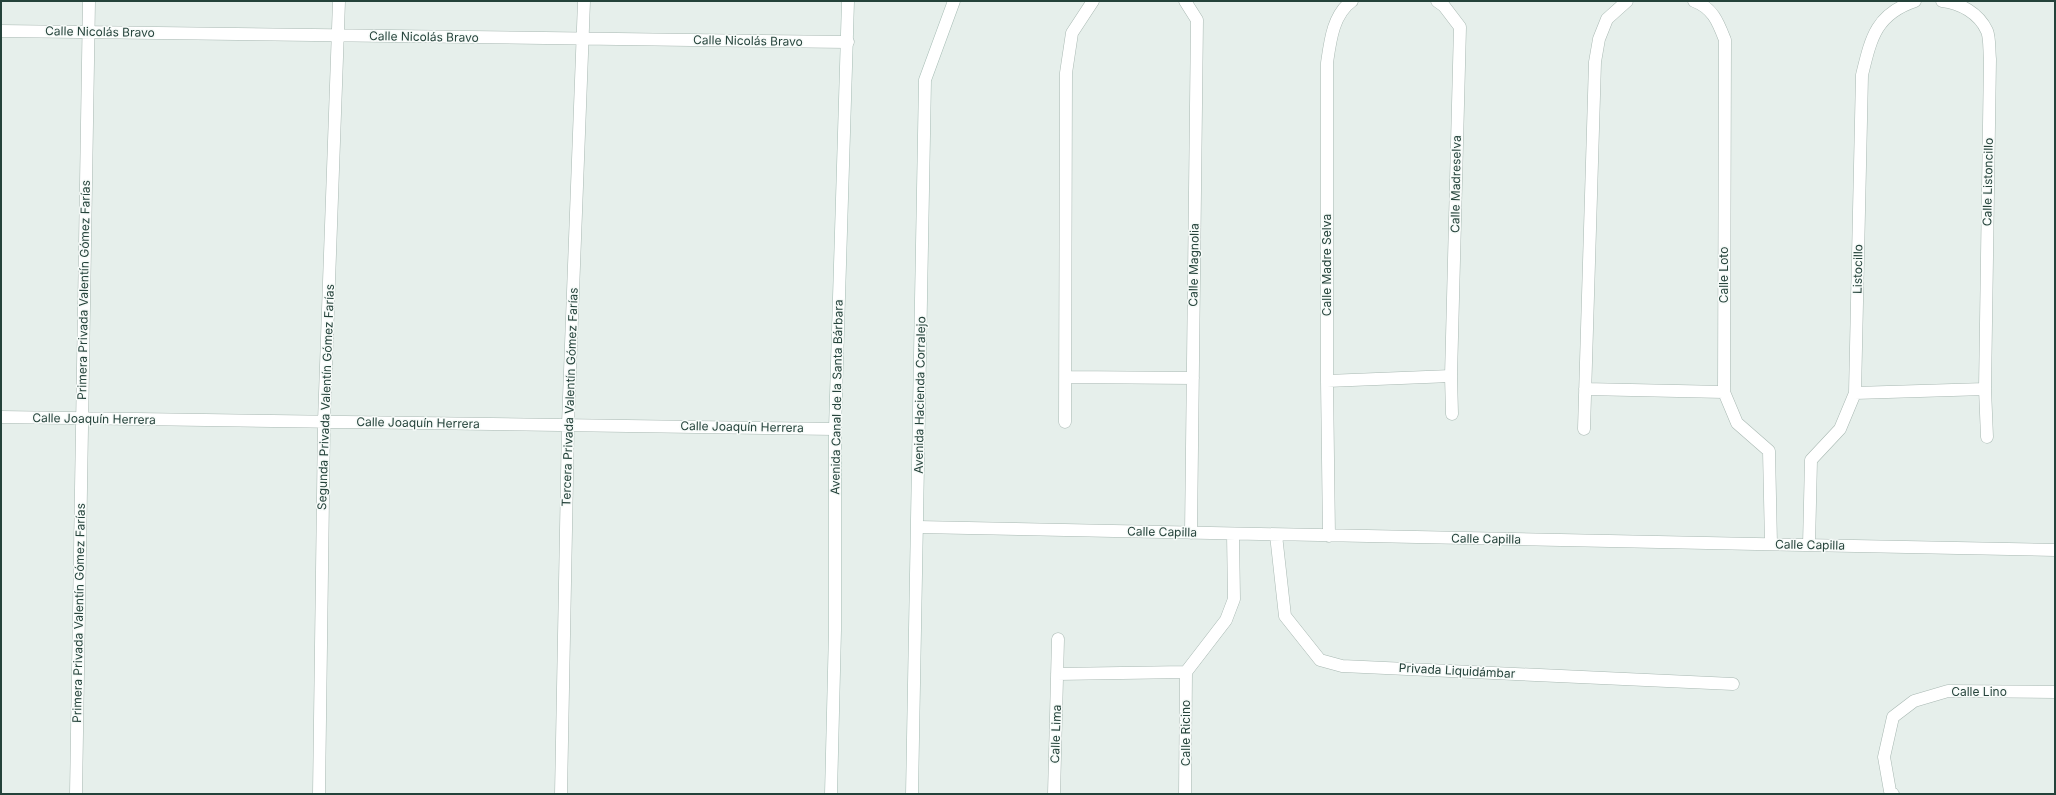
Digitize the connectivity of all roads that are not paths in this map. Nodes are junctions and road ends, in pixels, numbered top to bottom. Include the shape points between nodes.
1 (89, 1) edge
2 (339, 1) edge
3 (584, 1) edge
4 (848, 1) edge
5 (954, 1) edge
6 (1093, 1) edge
7 (1185, 1) edge
8 (1352, 1) edge
9 (1437, 1) edge
10 (1627, 1) edge
11 (1694, 1) edge
12 (1916, 1) edge
13 (1942, 1) edge
14 (1, 31) edge
15 (88, 32) junction
16 (338, 36) junction
17 (583, 38) junction
18 (848, 42) junction
19 (1451, 376) junction
20 (1066, 377) junction
21 (1193, 378) junction
22 (1327, 381) junction
23 (1585, 389) junction
24 (1985, 389) junction
25 (1724, 392) junction
26 (1855, 393) junction
27 (1452, 414) dead end
28 (1, 417) edge
29 (82, 418) junction
30 (324, 422) junction
31 (1065, 422) dead end
32 (568, 424) junction
33 (835, 429) junction
34 (1584, 429) dead end
35 (1987, 437) dead end
36 (918, 528) junction
37 (1191, 533) junction
38 (1233, 534) junction
39 (1276, 535) junction
40 (1330, 536) junction
41 (1771, 544) junction
42 (1809, 545) junction
43 (2055, 550) edge
44 (1058, 639) dead end
45 (1186, 672) junction
46 (1057, 674) junction
47 (1733, 684) dead end
48 (2055, 692) edge
49 (76, 794) edge
50 (319, 794) edge
51 (561, 794) edge
52 (831, 794) edge
53 (912, 794) edge
54 (1054, 794) edge
55 (1186, 794) edge
56 (1893, 794) edge

1 - 15 street, Primera Privada Valentín Gómez Farías
2 - 16 street, Segunda Privada Valentín Gómez Farías
3 - 17 street, Tercera Privada Valentín Gómez Farías
4 - 18 street, Avenida Canal de la Santa Bárbara
5 - 36 street, Avenida Hacienda Corralejo via 925,80
6 - 20 street via 1072,33 1066,73
7 - 21 street, Calle Magnolia via 1197,20
8 - 22 street, Calle Madre Selva via 1342,8 1332,35 1327,64
9 - 19 street, Calle Madreselva via 1460,27
10 - 23 street via 1607,19 1599,39 1595,62
11 - 25 street, Calle Loto via 1706,5 1718,21 1725,40
12 - 26 street, Listocillo via 1899,6 1884,19 1871,39 1862,75
13 - 24 street, Calle Listoncillo via 1953,2 1971,11 1987,31 1990,59
14 - 15 street, Calle Nicolás Bravo
15 - 16 street, Calle Nicolás Bravo
15 - 29 street, Primera Privada Valentín Gómez Farías
16 - 17 street, Calle Nicolás Bravo
16 - 30 street, Segunda Privada Valentín Gómez Farías
17 - 18 street, Calle Nicolás Bravo
17 - 32 street, Tercera Privada Valentín Gómez Farías
18 - 33 street, Avenida Canal de la Santa Bárbara
19 - 22 street
19 - 27 street, Calle Madreselva
20 - 21 street
20 - 31 street
21 - 37 street, Calle Magnolia
22 - 40 street, Calle Madre Selva
23 - 25 street
23 - 34 street
24 - 26 street
24 - 35 street, Calle Listoncillo
25 - 41 street, Calle Loto via 1737,423 1770,451
26 - 42 street, Listocillo via 1840,429 1811,460
28 - 29 street, Calle Joaquín Herrera
29 - 30 street, Calle Joaquín Herrera
29 - 49 street, Primera Privada Valentín Gómez Farías
30 - 32 street, Calle Joaquín Herrera
30 - 50 street, Segunda Privada Valentín Gómez Farías
32 - 33 street, Calle Joaquín Herrera
32 - 51 street, Tercera Privada Valentín Gómez Farías
33 - 52 street, Avenida Canal de la Santa Bárbara via 835,630
36 - 37 street, Calle Capilla
36 - 53 street, Avenida Hacienda Corralejo
37 - 38 street, Calle Capilla
38 - 39 street, Calle Capilla
38 - 45 street via 1234,599 1226,620
39 - 40 street, Calle Capilla
39 - 47 street, Privada Liquidámbar via 1285,616 1320,660 1342,666
40 - 41 street, Calle Capilla
41 - 42 street, Calle Capilla
42 - 43 street, Calle Capilla
44 - 46 street, Calle Lima
45 - 46 street
45 - 55 street, Calle Ricino
46 - 54 street, Calle Lima
48 - 56 street, Calle Lino via 1948,691 1914,701 1893,717 1884,757 1890,791

